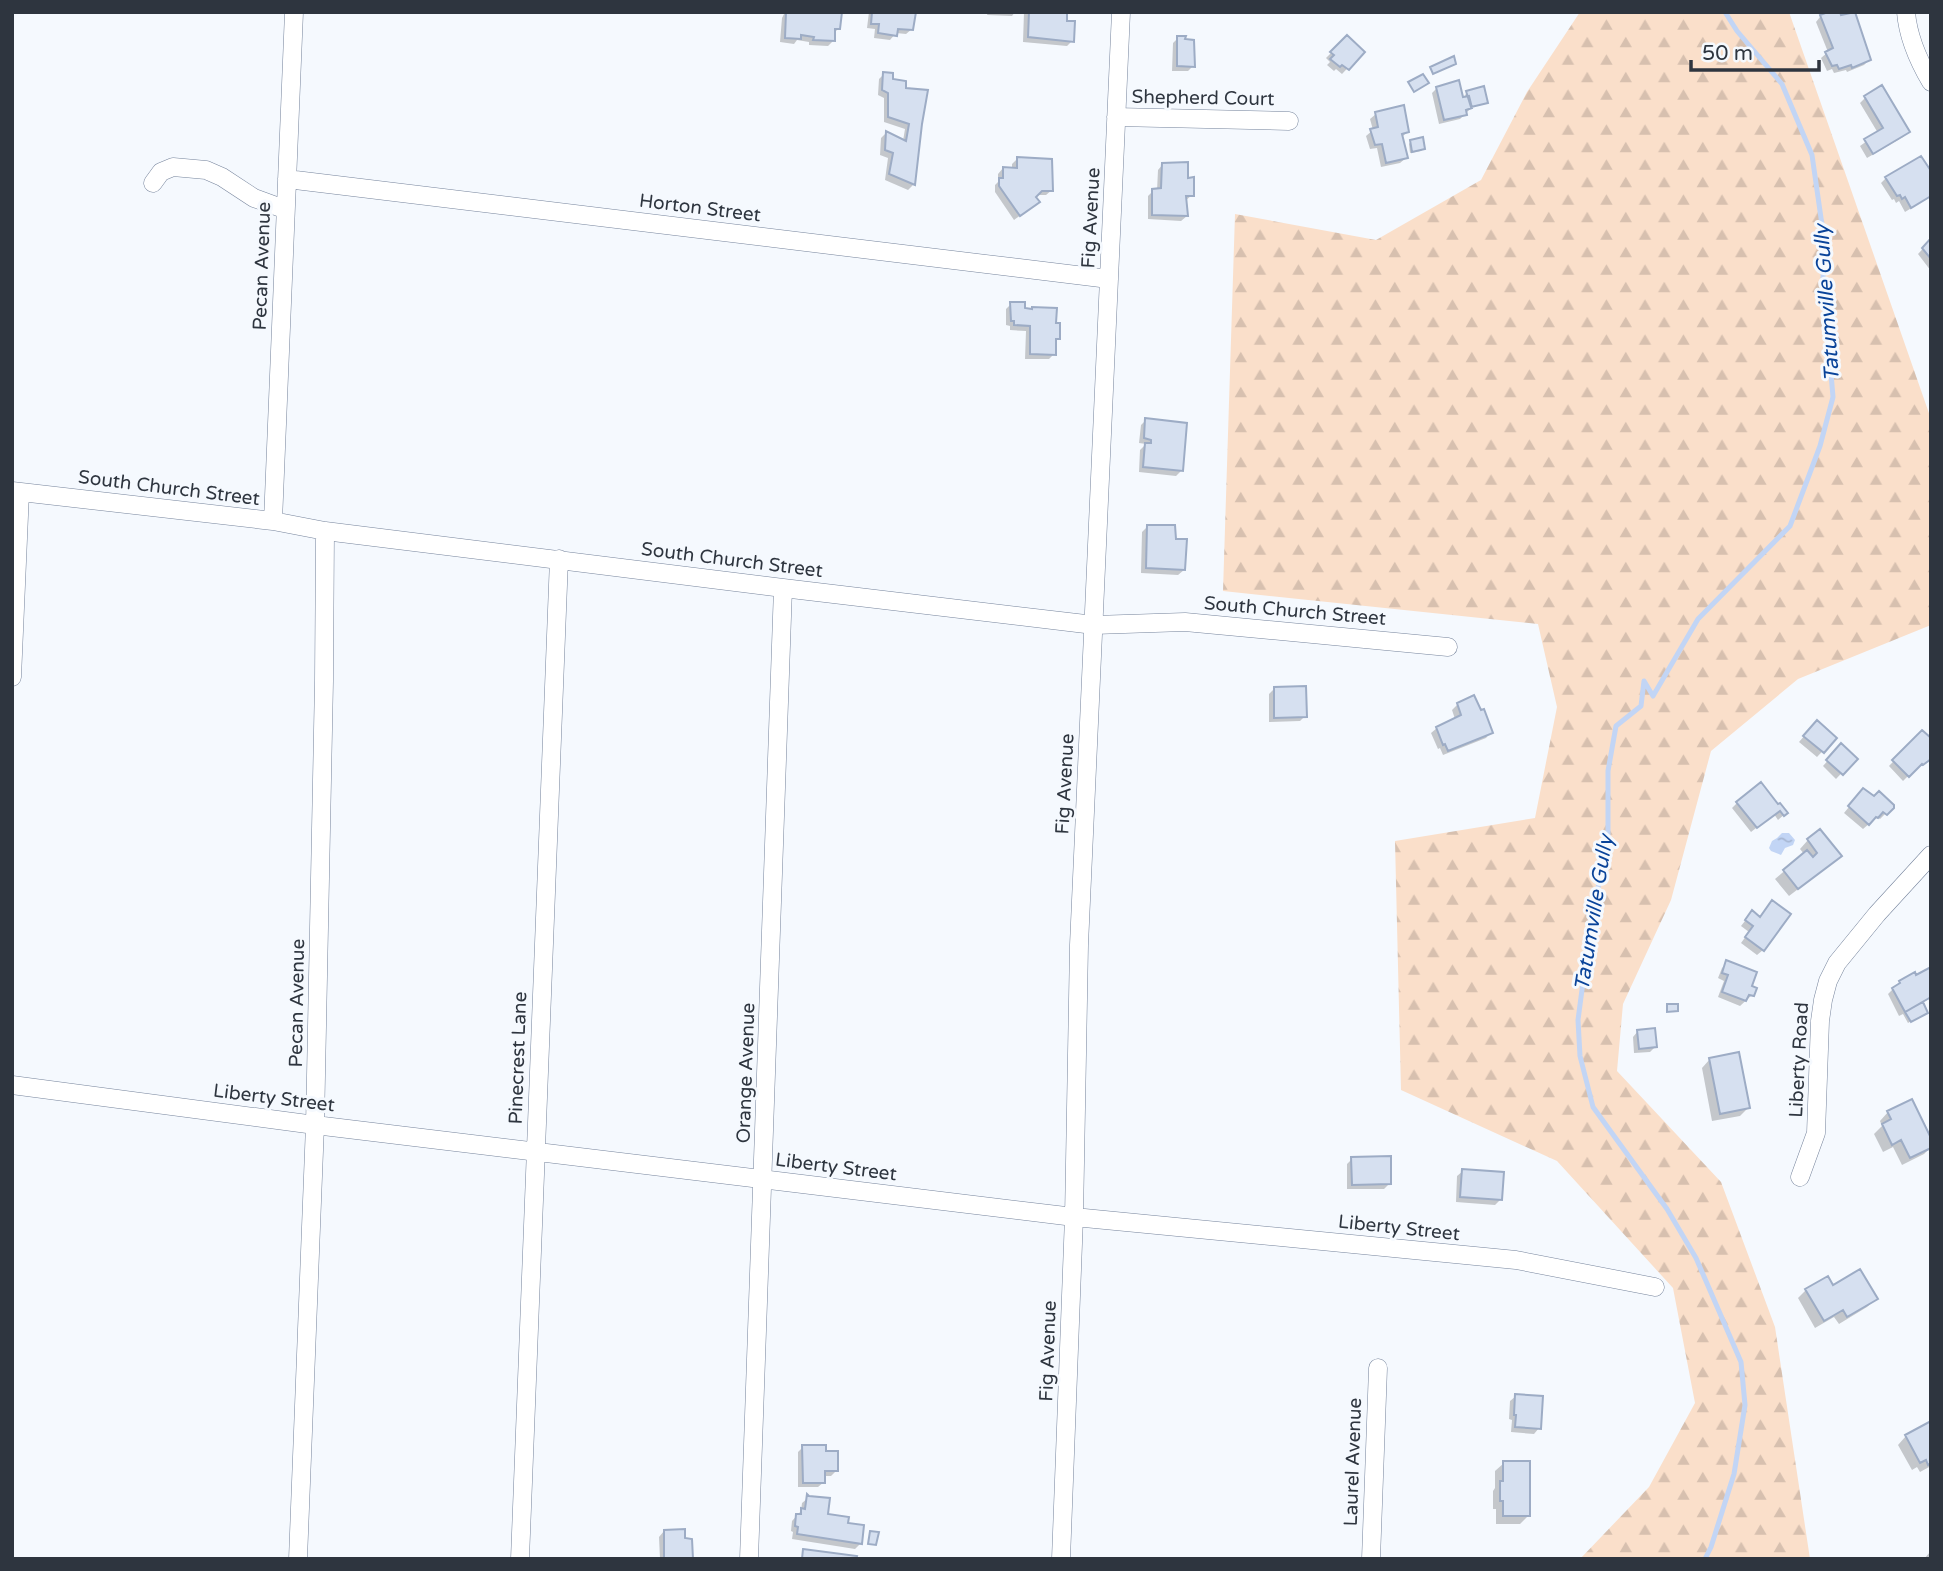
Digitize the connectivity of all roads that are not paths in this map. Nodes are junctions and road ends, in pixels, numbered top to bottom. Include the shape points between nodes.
1 (294, 12) edge
2 (1121, 12) edge
3 (1906, 12) edge
4 (1931, 82) edge
5 (1116, 117) junction
6 (1289, 121) dead end
7 (287, 179) junction
8 (153, 183) dead end
9 (284, 209) junction
10 (1109, 279) junction
11 (16, 491) edge
12 (273, 522) junction
13 (325, 531) junction
14 (559, 559) junction
15 (783, 589) junction
16 (1094, 625) junction
17 (1448, 647) dead end
18 (12, 677) edge
19 (1931, 855) edge
20 (12, 1085) edge
21 (315, 1125) junction
22 (536, 1152) junction
23 (1800, 1177) dead end
24 (764, 1180) junction
25 (1074, 1217) junction
26 (1655, 1287) dead end
27 (1378, 1368) dead end
28 (298, 1559) edge
29 (520, 1559) edge
30 (749, 1559) edge
31 (1061, 1559) edge
32 (1371, 1559) edge

1 - 7 street, Pecan Avenue
2 - 5 street, Fig Avenue
3 - 4 street via 1917,59
5 - 6 street, Shepherd Court
5 - 10 street, Fig Avenue
7 - 9 street, Pecan Avenue
7 - 10 street, Horton Street
8 - 9 street via 161,172 173,167 206,170 254,198
9 - 12 street, Pecan Avenue
10 - 16 street, Fig Avenue
11 - 12 street, South Church Street
11 - 18 street
12 - 13 street, South Church Street
13 - 14 street, South Church Street
13 - 21 street, Pecan Avenue
14 - 15 street, South Church Street
14 - 22 street, Pinecrest Lane
15 - 16 street, South Church Street
15 - 24 street, Orange Avenue
16 - 17 street, South Church Street via 1185,622
16 - 25 street, Fig Avenue via 1079,945
19 - 23 street, Liberty Road via 1870,922 1828,981 1820,1021 1816,1133
20 - 21 street, Liberty Street
21 - 22 street, Liberty Street
21 - 28 street, Pecan Avenue
22 - 24 street, Liberty Street
22 - 29 street, Pinecrest Lane
24 - 25 street, Liberty Street
24 - 30 street, Orange Avenue
25 - 26 street, Liberty Street via 1516,1260
25 - 31 street, Fig Avenue
27 - 32 street, Laurel Avenue

